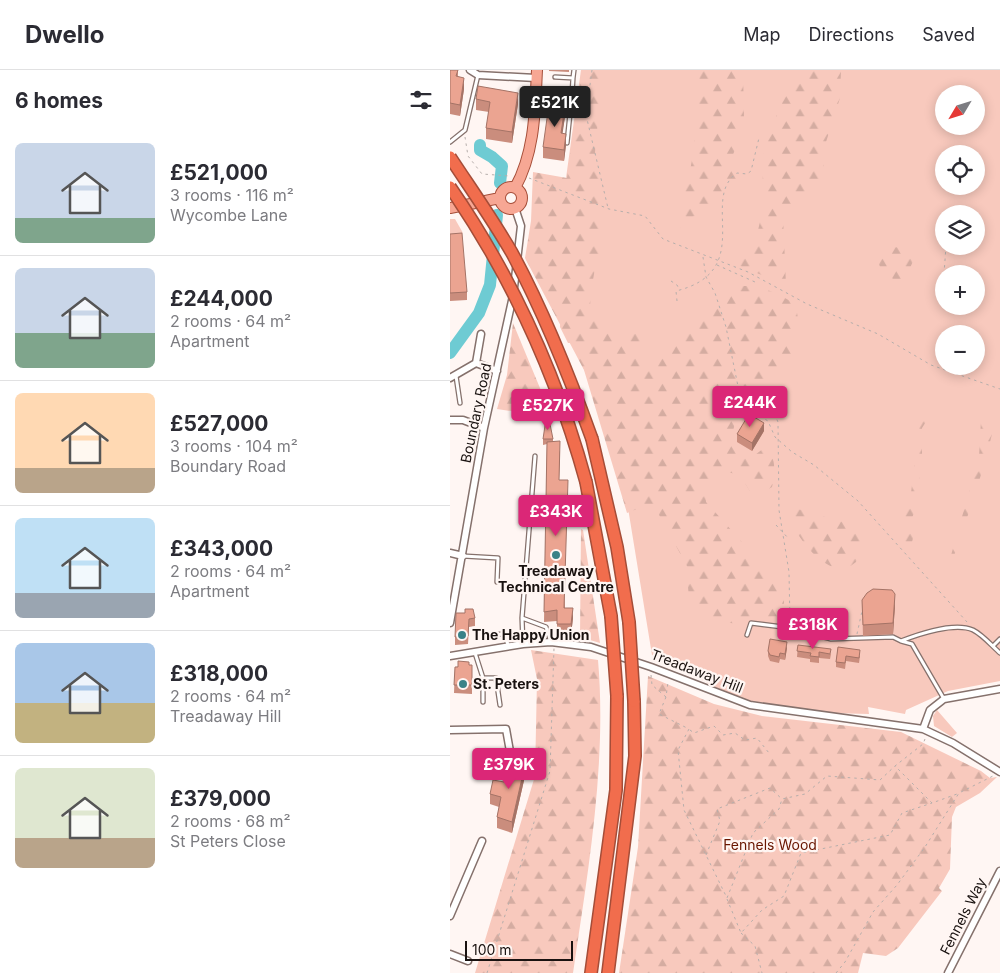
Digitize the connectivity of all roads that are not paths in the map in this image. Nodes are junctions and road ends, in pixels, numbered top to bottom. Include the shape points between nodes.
1 (470, 70) edge
2 (574, 70) edge
3 (495, 73) edge
4 (536, 74) edge
5 (478, 75) junction
6 (555, 77) dead end
7 (573, 78) junction
8 (535, 91) junction
9 (572, 94) junction
10 (562, 108) edge
11 (570, 109) junction
12 (450, 142) edge
13 (568, 142) edge
14 (450, 157) edge
15 (450, 187) edge
16 (515, 188) junction
17 (500, 198) junction
18 (450, 208) edge
19 (515, 208) junction
20 (481, 334) dead end
21 (476, 363) junction
22 (497, 371) junction
23 (453, 377) edge
24 (460, 403) dead end
25 (450, 420) edge
26 (484, 428) junction
27 (535, 456) dead end
28 (450, 553) edge
29 (463, 556) junction
30 (497, 582) dead end
31 (522, 618) junction
32 (450, 624) edge
33 (488, 635) dead end
34 (747, 635) dead end
35 (1000, 639) edge
36 (901, 640) junction
37 (553, 642) junction
38 (523, 644) junction
39 (509, 646) junction
40 (993, 646) junction
41 (474, 652) junction
42 (1000, 653) edge
43 (450, 656) edge
44 (483, 678) junction
45 (1000, 689) edge
46 (944, 700) junction
47 (483, 702) dead end
48 (500, 706) dead end
49 (922, 729) junction
50 (450, 730) edge
51 (510, 757) dead end
52 (1000, 772) edge
53 (482, 841) dead end
54 (1000, 871) edge
55 (450, 916) edge
56 (450, 954) edge
57 (468, 961) dead end
58 (592, 973) edge
59 (608, 973) edge
60 (948, 973) edge

1 - 5 street
2 - 7 lane
3 - 4 street
3 - 5 street
4 - 8 main road
5 - 12 lane via 465,130
6 - 7 lane
7 - 9 lane
8 - 9 lane
8 - 16 main road via 531,148
9 - 11 lane
10 - 11 lane
11 - 13 lane
14 - 59 highway, bridge via 489,216 532,293 572,384 592,439 617,547 629,622 635,756
15 - 58 highway, bridge via 499,265 528,322 565,412 586,482 611,616 617,696 616,790
16 - 17 main road via 505,189
16 - 19 main road via 521,197
17 - 18 main road
17 - 19 main road via 505,208
19 - 22 street, Boundary Road via 521,226 514,287
20 - 21 street
21 - 22 street
21 - 23 street
22 - 26 street, Boundary Road
23 - 24 lane
25 - 26 street via 463,420
26 - 29 street, Boundary Road
27 - 31 lane
28 - 29 street
29 - 30 lane via 498,558
29 - 32 street, Boundary Road
31 - 37 lane via 546,627
31 - 38 lane
33 - 39 lane via 503,634
34 - 36 lane via 751,623 791,628 815,637 893,637
35 - 40 lane
36 - 40 lane via 931,631 963,628 974,630
36 - 46 lane via 912,644
37 - 38 street, Treadaway Hill
37 - 49 street, Treadaway Hill via 591,647 750,705
38 - 39 street, Treadaway Hill
39 - 41 street, Treadaway Hill
40 - 42 lane
41 - 43 street, Treadaway Hill
41 - 44 lane
44 - 47 lane
44 - 48 lane via 496,678
45 - 46 street
46 - 49 street via 930,710
49 - 52 street, Treadaway Hill
50 - 51 street via 506,729
53 - 55 street
54 - 60 street, Fennels Way
56 - 57 street

